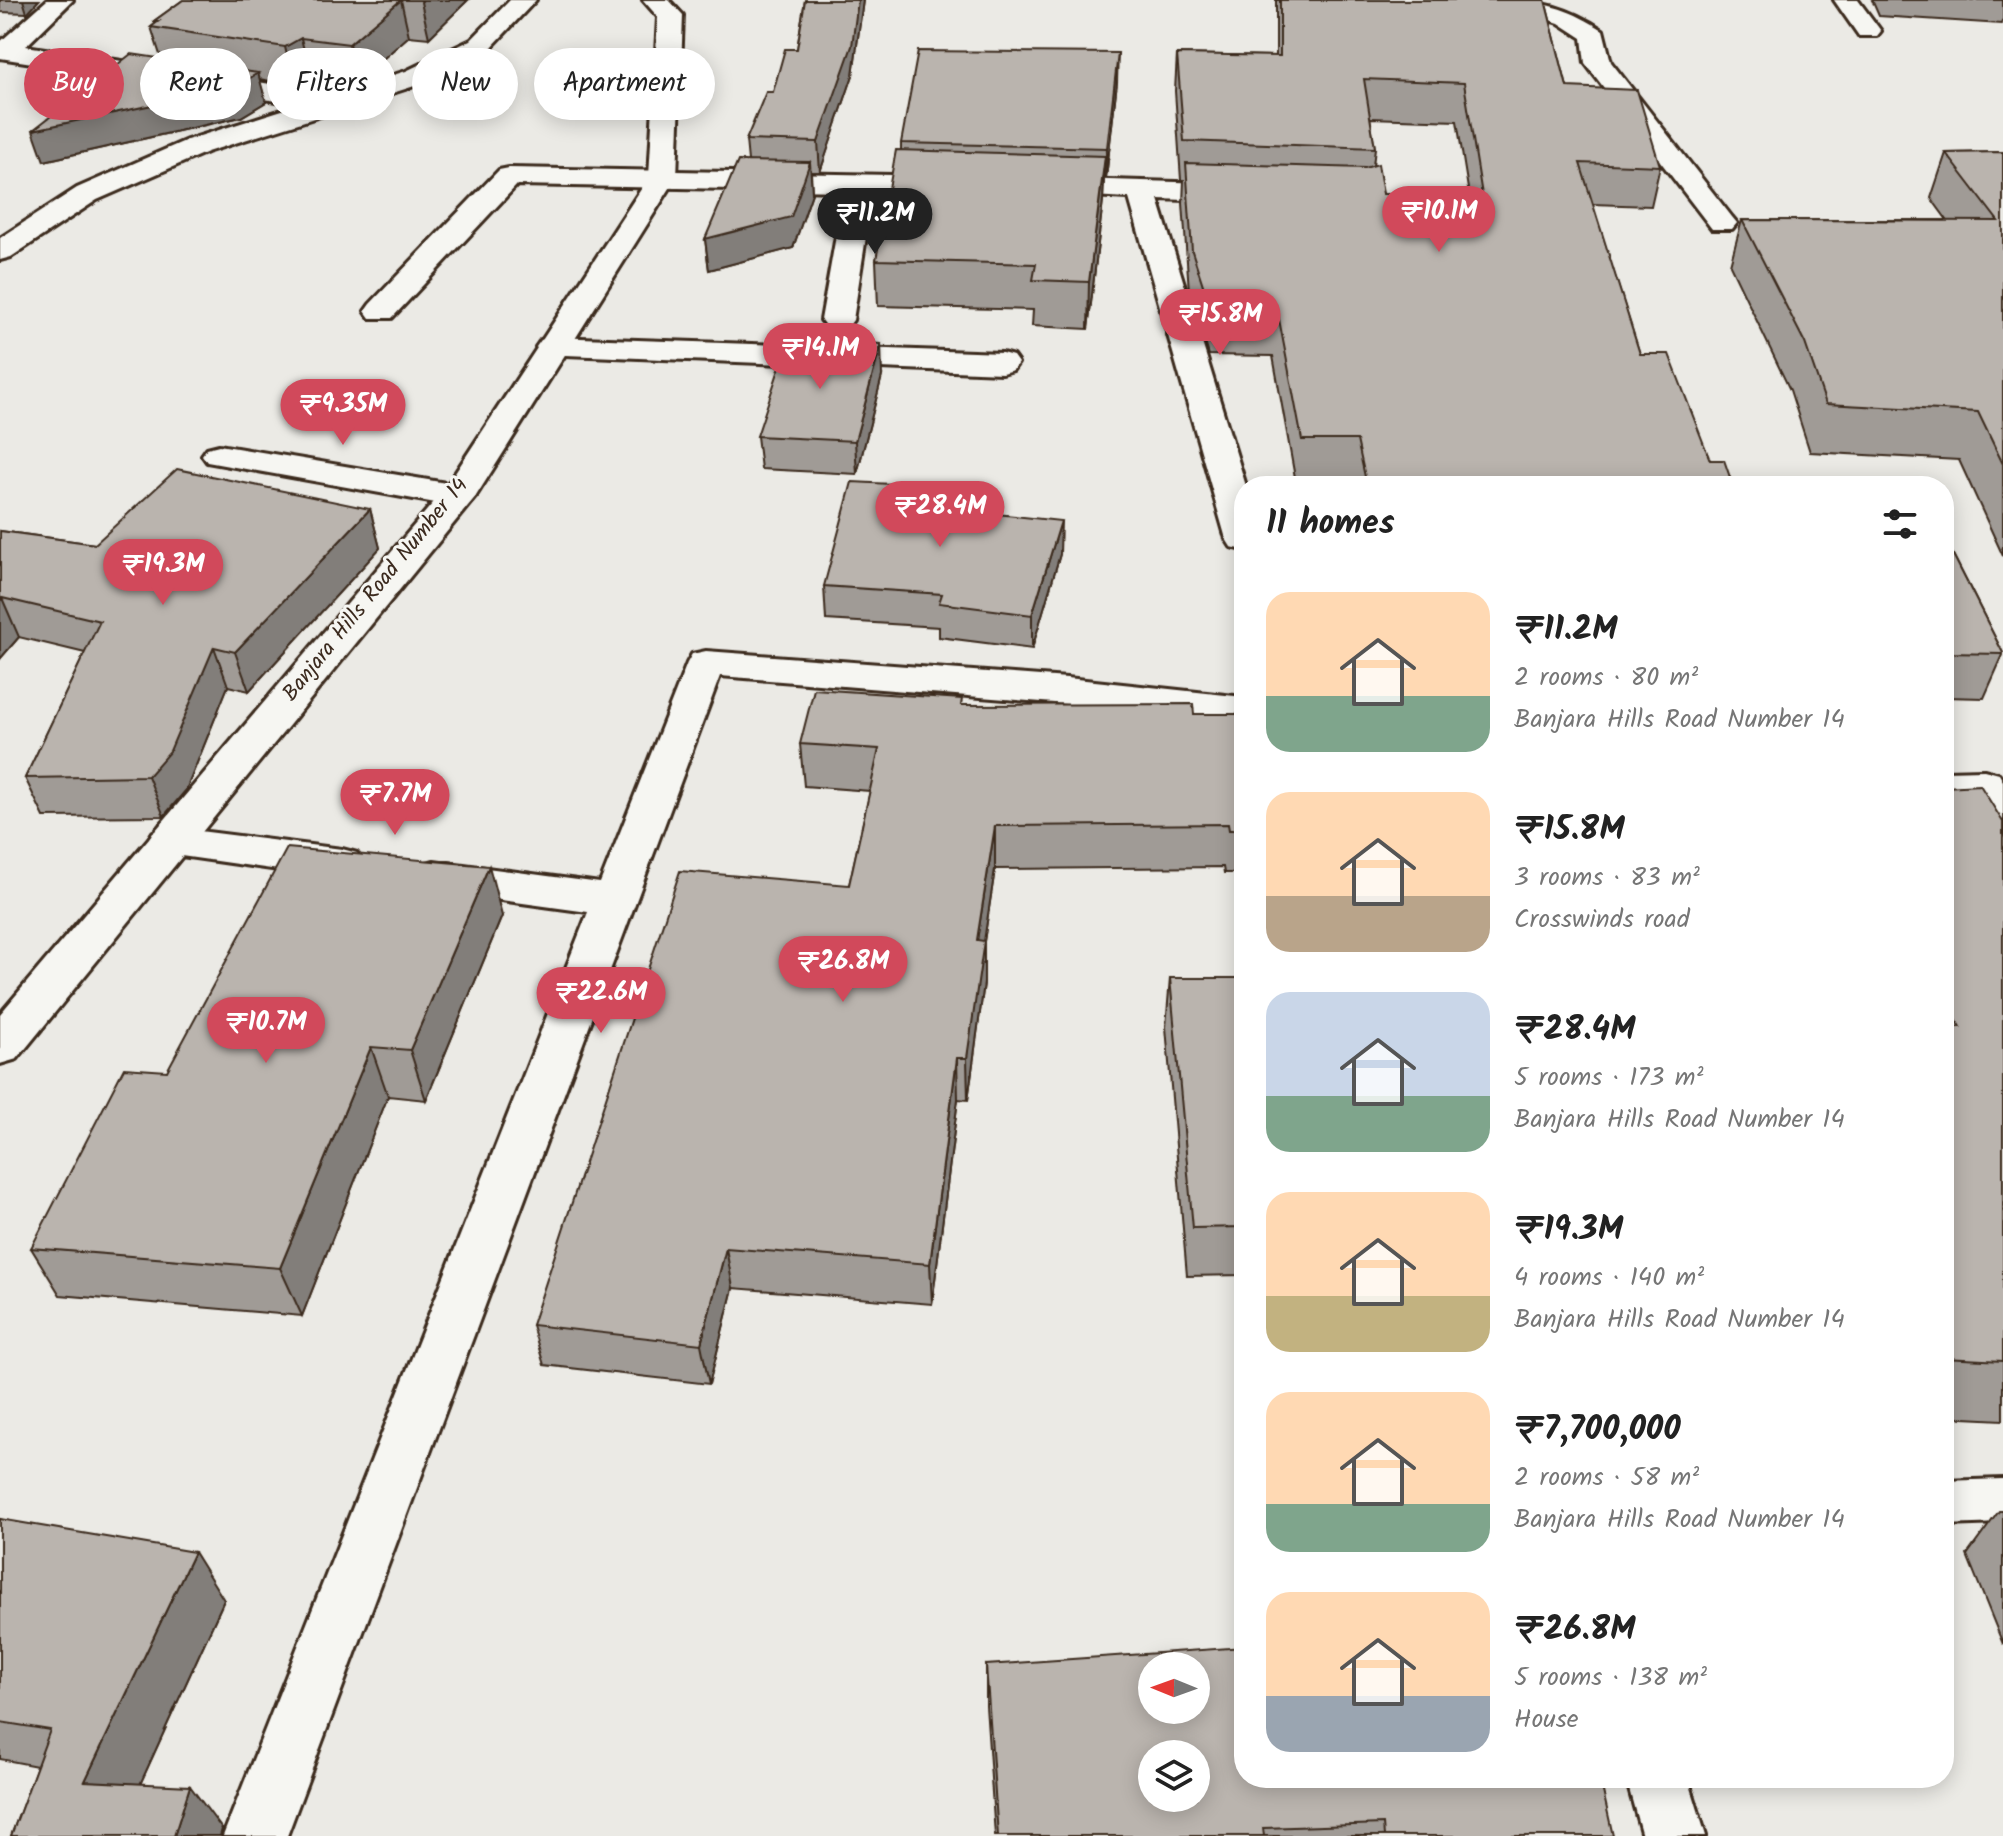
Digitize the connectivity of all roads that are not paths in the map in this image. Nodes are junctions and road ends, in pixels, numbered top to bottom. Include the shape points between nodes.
1 (61, 0) edge
2 (524, 0) edge
3 (655, 0) edge
4 (1512, 0) edge
5 (1846, 0) edge
6 (1868, 31) dead end
7 (3, 51) edge
8 (396, 84) edge
9 (267, 92) edge
10 (284, 120) edge
11 (663, 177) junction
12 (860, 182) junction
13 (985, 186) edge
14 (1016, 186) edge
15 (1141, 190) junction
16 (1266, 193) edge
17 (1722, 223) dead end
18 (0, 251) edge
19 (381, 311) dead end
20 (837, 320) dead end
21 (552, 347) junction
22 (1002, 363) dead end
23 (219, 455) dead end
24 (458, 496) junction
25 (1234, 505) edge
26 (1234, 709) edge
27 (1994, 784) edge
28 (1954, 785) edge
29 (2003, 821) edge
30 (168, 842) junction
31 (614, 900) junction
32 (0, 1046) edge
33 (2003, 1501) edge
34 (1954, 1503) edge
35 (1660, 1788) edge
36 (255, 1836) edge
37 (1674, 1836) edge

1 - 7 street
2 - 8 street via 480,45
3 - 11 street via 671,15
4 - 17 street via 1568,18 1594,35 1598,63
5 - 6 street
7 - 9 street
10 - 18 street via 197,146 87,194
11 - 12 street
11 - 19 street via 509,176
11 - 21 street, Banjara Hills Road Number 14
12 - 13 street
12 - 20 street
14 - 15 street
15 - 16 street
15 - 25 street
21 - 22 street
21 - 24 street, Banjara Hills Road Number 14
23 - 24 street
24 - 30 street, Banjara Hills Road Number 14
26 - 31 street via 706,663
27 - 28 street
27 - 29 street
30 - 31 street
30 - 32 street, Banjara Hills Road Number 14
31 - 36 street
33 - 34 lane
35 - 37 street

